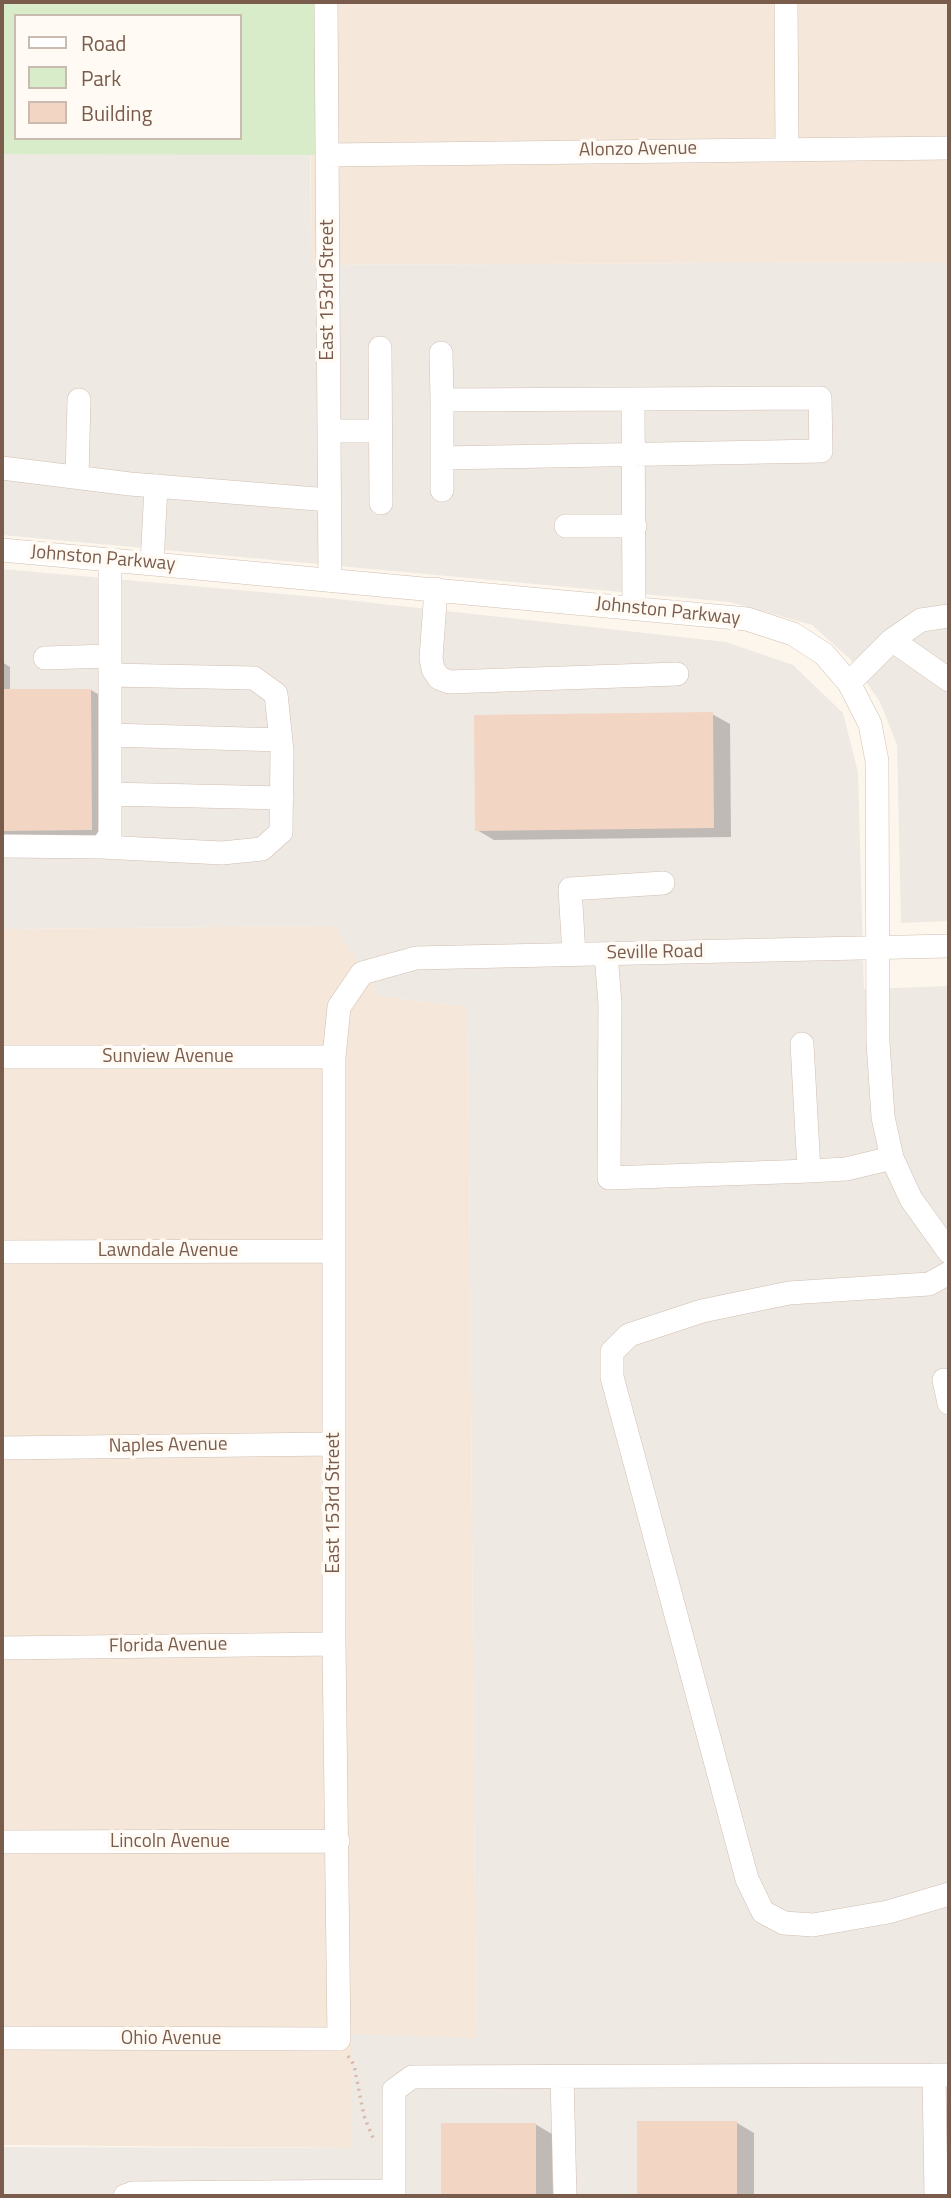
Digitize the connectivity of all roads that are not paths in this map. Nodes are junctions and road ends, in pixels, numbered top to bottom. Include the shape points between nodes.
1 (326, 2) edge
2 (786, 2) edge
3 (787, 148) junction
4 (949, 148) edge
5 (327, 155) junction
6 (380, 348) dead end
7 (440, 353) dead end
8 (79, 400) dead end
9 (442, 400) junction
10 (633, 400) junction
11 (329, 431) junction
12 (380, 431) junction
13 (634, 455) junction
14 (442, 458) junction
15 (2, 468) edge
16 (77, 477) junction
17 (156, 486) junction
18 (442, 490) dead end
19 (329, 500) junction
20 (381, 503) dead end
21 (566, 526) dead end
22 (635, 526) junction
23 (2, 550) edge
24 (110, 560) junction
25 (152, 564) junction
26 (330, 579) junction
27 (436, 589) junction
28 (634, 608) junction
29 (949, 616) edge
30 (892, 640) junction
31 (44, 658) dead end
32 (110, 665) junction
33 (677, 674) dead end
34 (949, 680) edge
35 (849, 682) junction
36 (110, 735) junction
37 (281, 740) junction
38 (110, 794) junction
39 (282, 798) junction
40 (2, 846) edge
41 (102, 846) junction
42 (663, 883) dead end
43 (949, 946) edge
44 (878, 947) junction
45 (574, 954) junction
46 (606, 954) junction
47 (362, 973) joint
48 (802, 1044) dead end
49 (2, 1057) edge
50 (334, 1057) junction
51 (892, 1158) junction
52 (810, 1171) junction
53 (948, 1247) edge
54 (334, 1251) junction
55 (2, 1252) edge
56 (949, 1273) edge
57 (944, 1380) dead end
58 (949, 1404) edge
59 (333, 1444) junction
60 (2, 1448) edge
61 (334, 1644) junction
62 (2, 1648) edge
63 (338, 1841) junction
64 (2, 1842) edge
65 (949, 1894) edge
66 (2, 2038) edge
67 (342, 2045) joint
68 (942, 2075) edge
69 (562, 2077) junction
70 (394, 2193) edge
71 (125, 2196) edge
72 (565, 2196) edge
73 (936, 2196) edge

1 - 5 street, East 153rd Street
2 - 3 street
3 - 4 street, Alonzo Avenue
3 - 5 street, Alonzo Avenue
5 - 11 street, East 153rd Street
6 - 12 street
7 - 9 street
8 - 16 street
9 - 10 street
9 - 14 street
10 - 13 street
10 - 13 street via 820,398 821,451
11 - 12 street
11 - 19 street, East 153rd Street
12 - 20 street
13 - 14 street
13 - 22 street
14 - 18 street
15 - 16 street
16 - 17 street
17 - 19 street
17 - 25 street
19 - 26 street, East 153rd Street
21 - 22 street
22 - 28 street
23 - 24 street, Johnston Parkway
24 - 25 street, Johnston Parkway
24 - 32 street
25 - 26 street, Johnston Parkway
26 - 27 street, Johnston Parkway
27 - 28 street, Johnston Parkway
27 - 33 street via 431,658 439,678 449,682
28 - 35 street, Johnston Parkway via 747,619 793,634 824,654
29 - 30 street via 921,620
30 - 34 street
30 - 35 street
31 - 32 street
32 - 36 street
32 - 37 street via 254,678 276,694
35 - 44 street, Johnston Parkway via 870,724 877,761
36 - 37 street
36 - 38 street
37 - 39 street
38 - 39 street
38 - 41 street via 110,835
39 - 41 street via 281,832 262,849 222,853
40 - 41 street
42 - 45 street via 570,889
43 - 44 street, Seville Road
44 - 46 street, Seville Road
44 - 51 street, Johnston Parkway via 883,1117
45 - 46 street, Seville Road
45 - 47 street, Seville Road via 415,958
46 - 52 street via 609,1178
47 - 50 street, East 153rd Street via 339,1007
48 - 52 street
49 - 50 street, Sunview Avenue
50 - 54 street, East 153rd Street
51 - 52 street via 846,1169
51 - 53 street, Johnston Parkway via 911,1199
54 - 55 street, Lawndale Avenue
54 - 59 street, East 153rd Street
56 - 65 street via 929,1284 789,1293 702,1311 629,1335 612,1352 612,1377 747,1879 763,1912 784,1923 813,1925 887,1912
57 - 58 street
59 - 60 street, Naples Avenue
59 - 61 street, East 153rd Street
61 - 62 street, Florida Avenue
61 - 63 street, East 153rd Street
63 - 64 street, Lincoln Avenue
63 - 67 street, East 153rd Street
66 - 67 street, Ohio Avenue
68 - 69 street
68 - 73 street
69 - 70 street via 412,2077 401,2083 394,2090
69 - 72 street
70 - 71 street

